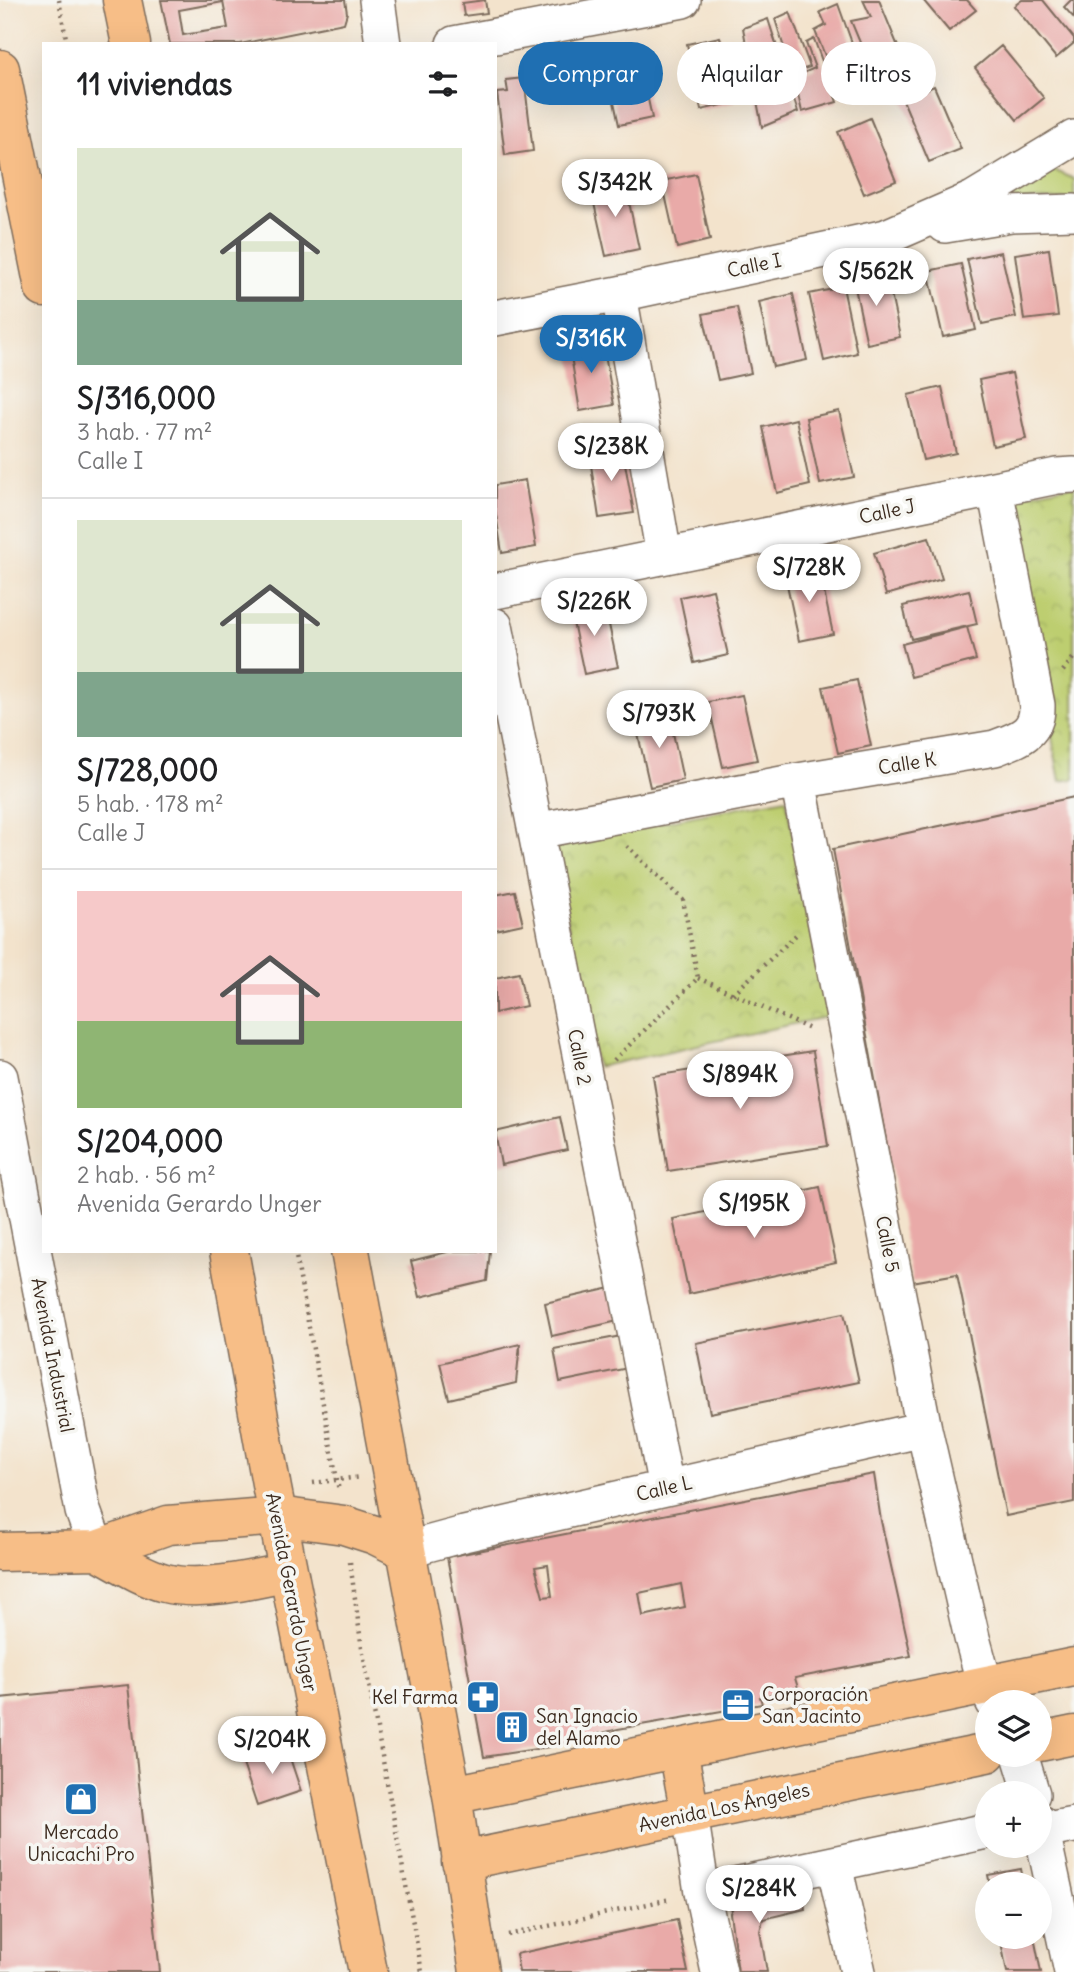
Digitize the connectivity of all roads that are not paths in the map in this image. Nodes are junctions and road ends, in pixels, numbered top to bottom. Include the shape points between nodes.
1 (122, 0) edge
2 (377, 0) edge
3 (683, 0) edge
4 (131, 42) edge
5 (383, 42) edge
6 (464, 42) edge
7 (0, 69) edge
8 (1074, 138) edge
9 (1074, 212) edge
10 (886, 237) junction
11 (42, 278) edge
12 (619, 295) junction
13 (497, 318) edge
14 (1074, 475) edge
15 (995, 489) junction
16 (664, 556) junction
17 (497, 591) edge
18 (497, 636) edge
19 (798, 781) junction
20 (536, 831) junction
21 (0, 1077) edge
22 (229, 1253) edge
23 (350, 1253) edge
24 (924, 1429) junction
25 (666, 1487) junction
26 (265, 1516) junction
27 (97, 1550) junction
28 (405, 1550) junction
29 (0, 1552) edge
30 (288, 1572) junction
31 (1074, 1667) edge
32 (988, 1690) edge
33 (1002, 1690) edge
34 (975, 1696) edge
35 (1074, 1735) edge
36 (1052, 1740) edge
37 (678, 1749) junction
38 (975, 1755) edge
39 (452, 1795) junction
40 (690, 1814) junction
41 (975, 1833) edge
42 (1051, 1858) edge
43 (461, 1861) junction
44 (834, 1864) junction
45 (702, 1892) junction
46 (476, 1957) edge
47 (368, 1972) edge
48 (719, 1972) edge
49 (858, 1972) edge
50 (1072, 1972) edge

1 - 4 main road
2 - 5 street
3 - 6 street
7 - 11 main road
8 - 10 street, Calle I via 973,200
9 - 10 street via 1011,214
10 - 12 street, Calle I
12 - 13 street, Calle I
12 - 16 street
14 - 15 street, Calle J
15 - 16 street, Calle J
15 - 19 street, Calle K via 1037,705 1038,718 1030,731 995,748
16 - 17 street, Calle J
18 - 20 street, Calle 2
19 - 20 street, Calle K
19 - 24 street, Calle 5
20 - 25 street, Calle 2
21 - 27 street, Avenida Industrial via 83,1511
22 - 26 main road, Avenida Gerardo Unger
23 - 28 main road
24 - 25 street, Calle L
24 - 32 street, Calle 5
25 - 28 street, Calle L
26 - 27 main road via 168,1525
26 - 28 main road via 344,1525
26 - 30 main road, Avenida Gerardo Unger
27 - 29 main road
27 - 30 main road via 163,1583 185,1586
28 - 39 main road
30 - 47 main road, Avenida Gerardo Unger
31 - 33 main road
34 - 37 main road
35 - 36 main road
37 - 39 main road
37 - 40 main road
38 - 40 main road, Avenida Los Ángeles
39 - 43 main road
40 - 43 main road, Avenida Los Ángeles
40 - 45 street
41 - 44 street
42 - 50 street
43 - 46 main road
44 - 45 street
44 - 49 street
45 - 48 street

